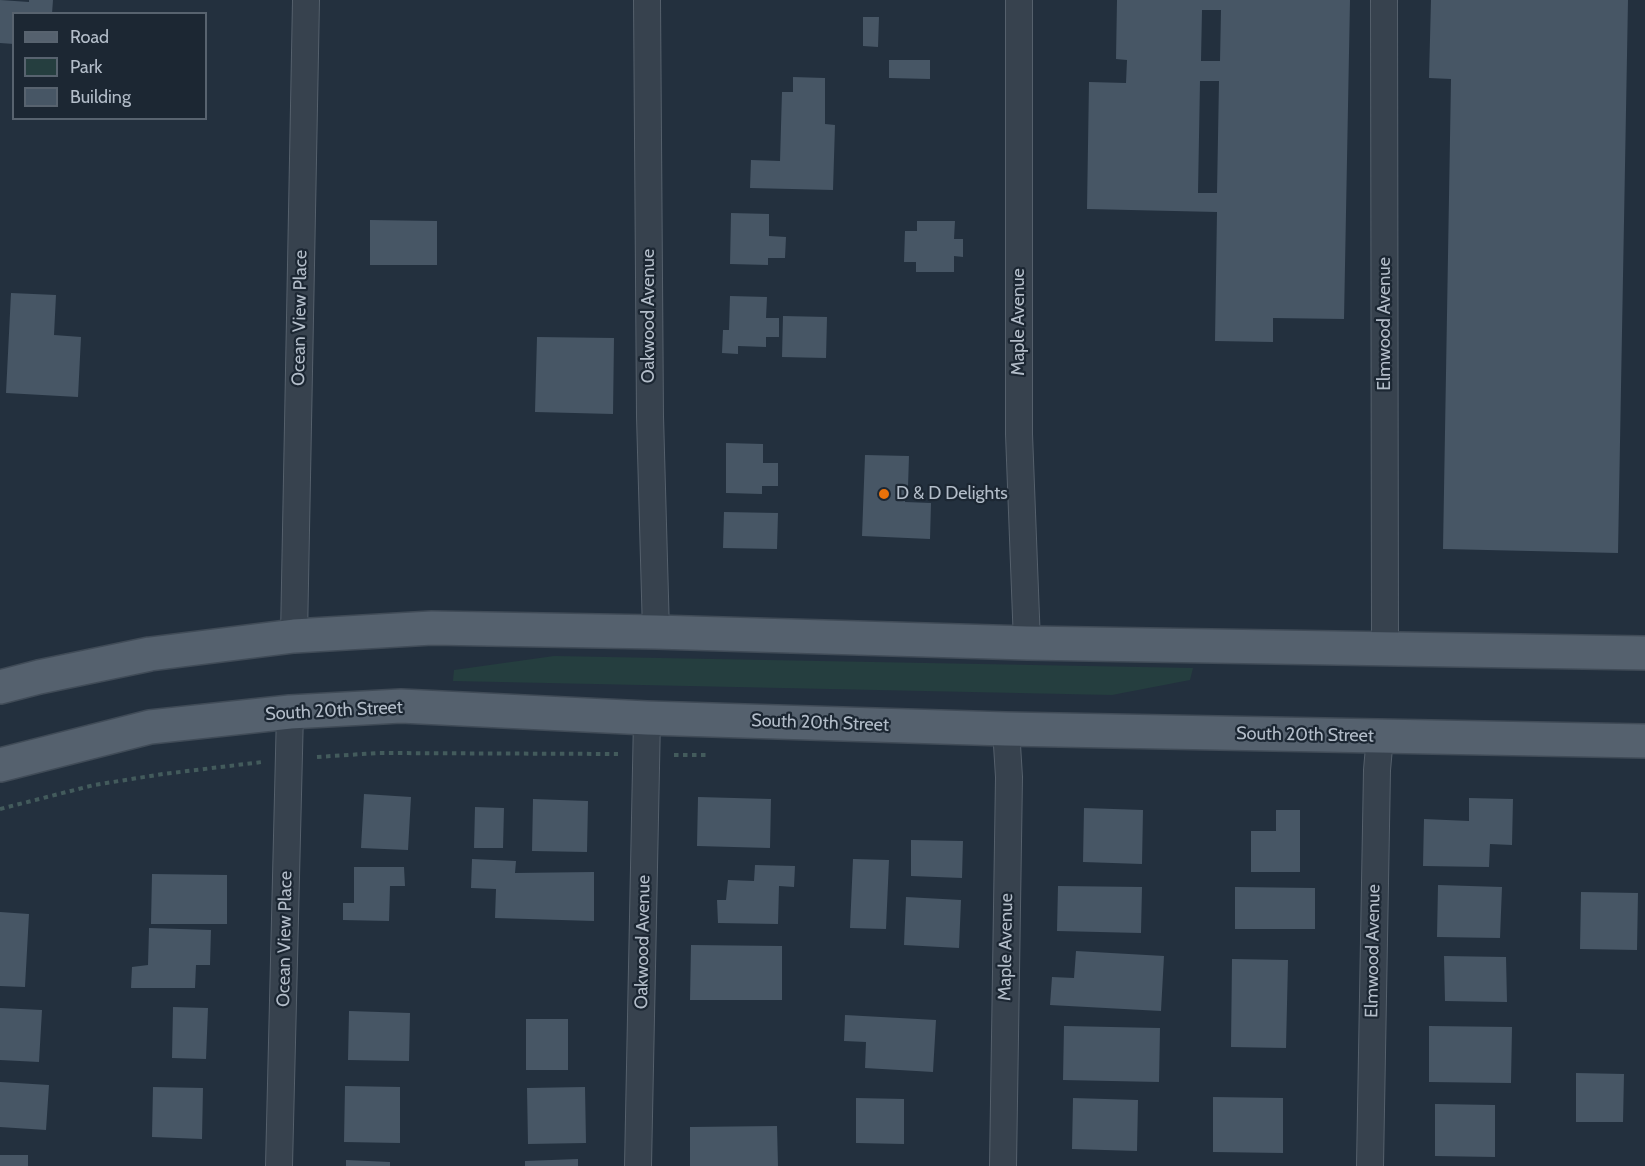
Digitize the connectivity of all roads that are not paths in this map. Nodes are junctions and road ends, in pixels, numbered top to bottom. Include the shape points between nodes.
1 (306, 0) edge
2 (647, 0) edge
3 (1018, 0) edge
4 (1384, 0) edge
5 (656, 632) junction
6 (294, 636) junction
7 (1027, 643) junction
8 (1385, 648) junction
9 (1645, 653) edge
10 (0, 687) edge
11 (290, 712) junction
12 (648, 718) junction
13 (1006, 729) junction
14 (1380, 736) junction
15 (1645, 741) edge
16 (0, 765) edge
17 (279, 1166) edge
18 (638, 1166) edge
19 (1003, 1166) edge
20 (1370, 1166) edge

1 - 6 street, Ocean View Place
2 - 5 street, Oakwood Avenue
3 - 7 street, Maple Avenue via 1019,434
4 - 8 street, Elmwood Avenue
5 - 6 main road via 432,628
5 - 7 main road
6 - 10 main road via 150,654
7 - 8 main road
8 - 9 main road
11 - 12 main road, South 20th Street via 401,706
11 - 16 main road, South 20th Street via 150,727
11 - 17 street, Ocean View Place
12 - 13 main road, South 20th Street
12 - 18 street, Oakwood Avenue
13 - 14 main road, South 20th Street
13 - 19 street, Maple Avenue via 1009,777
14 - 15 main road, South 20th Street
14 - 20 street, Elmwood Avenue

